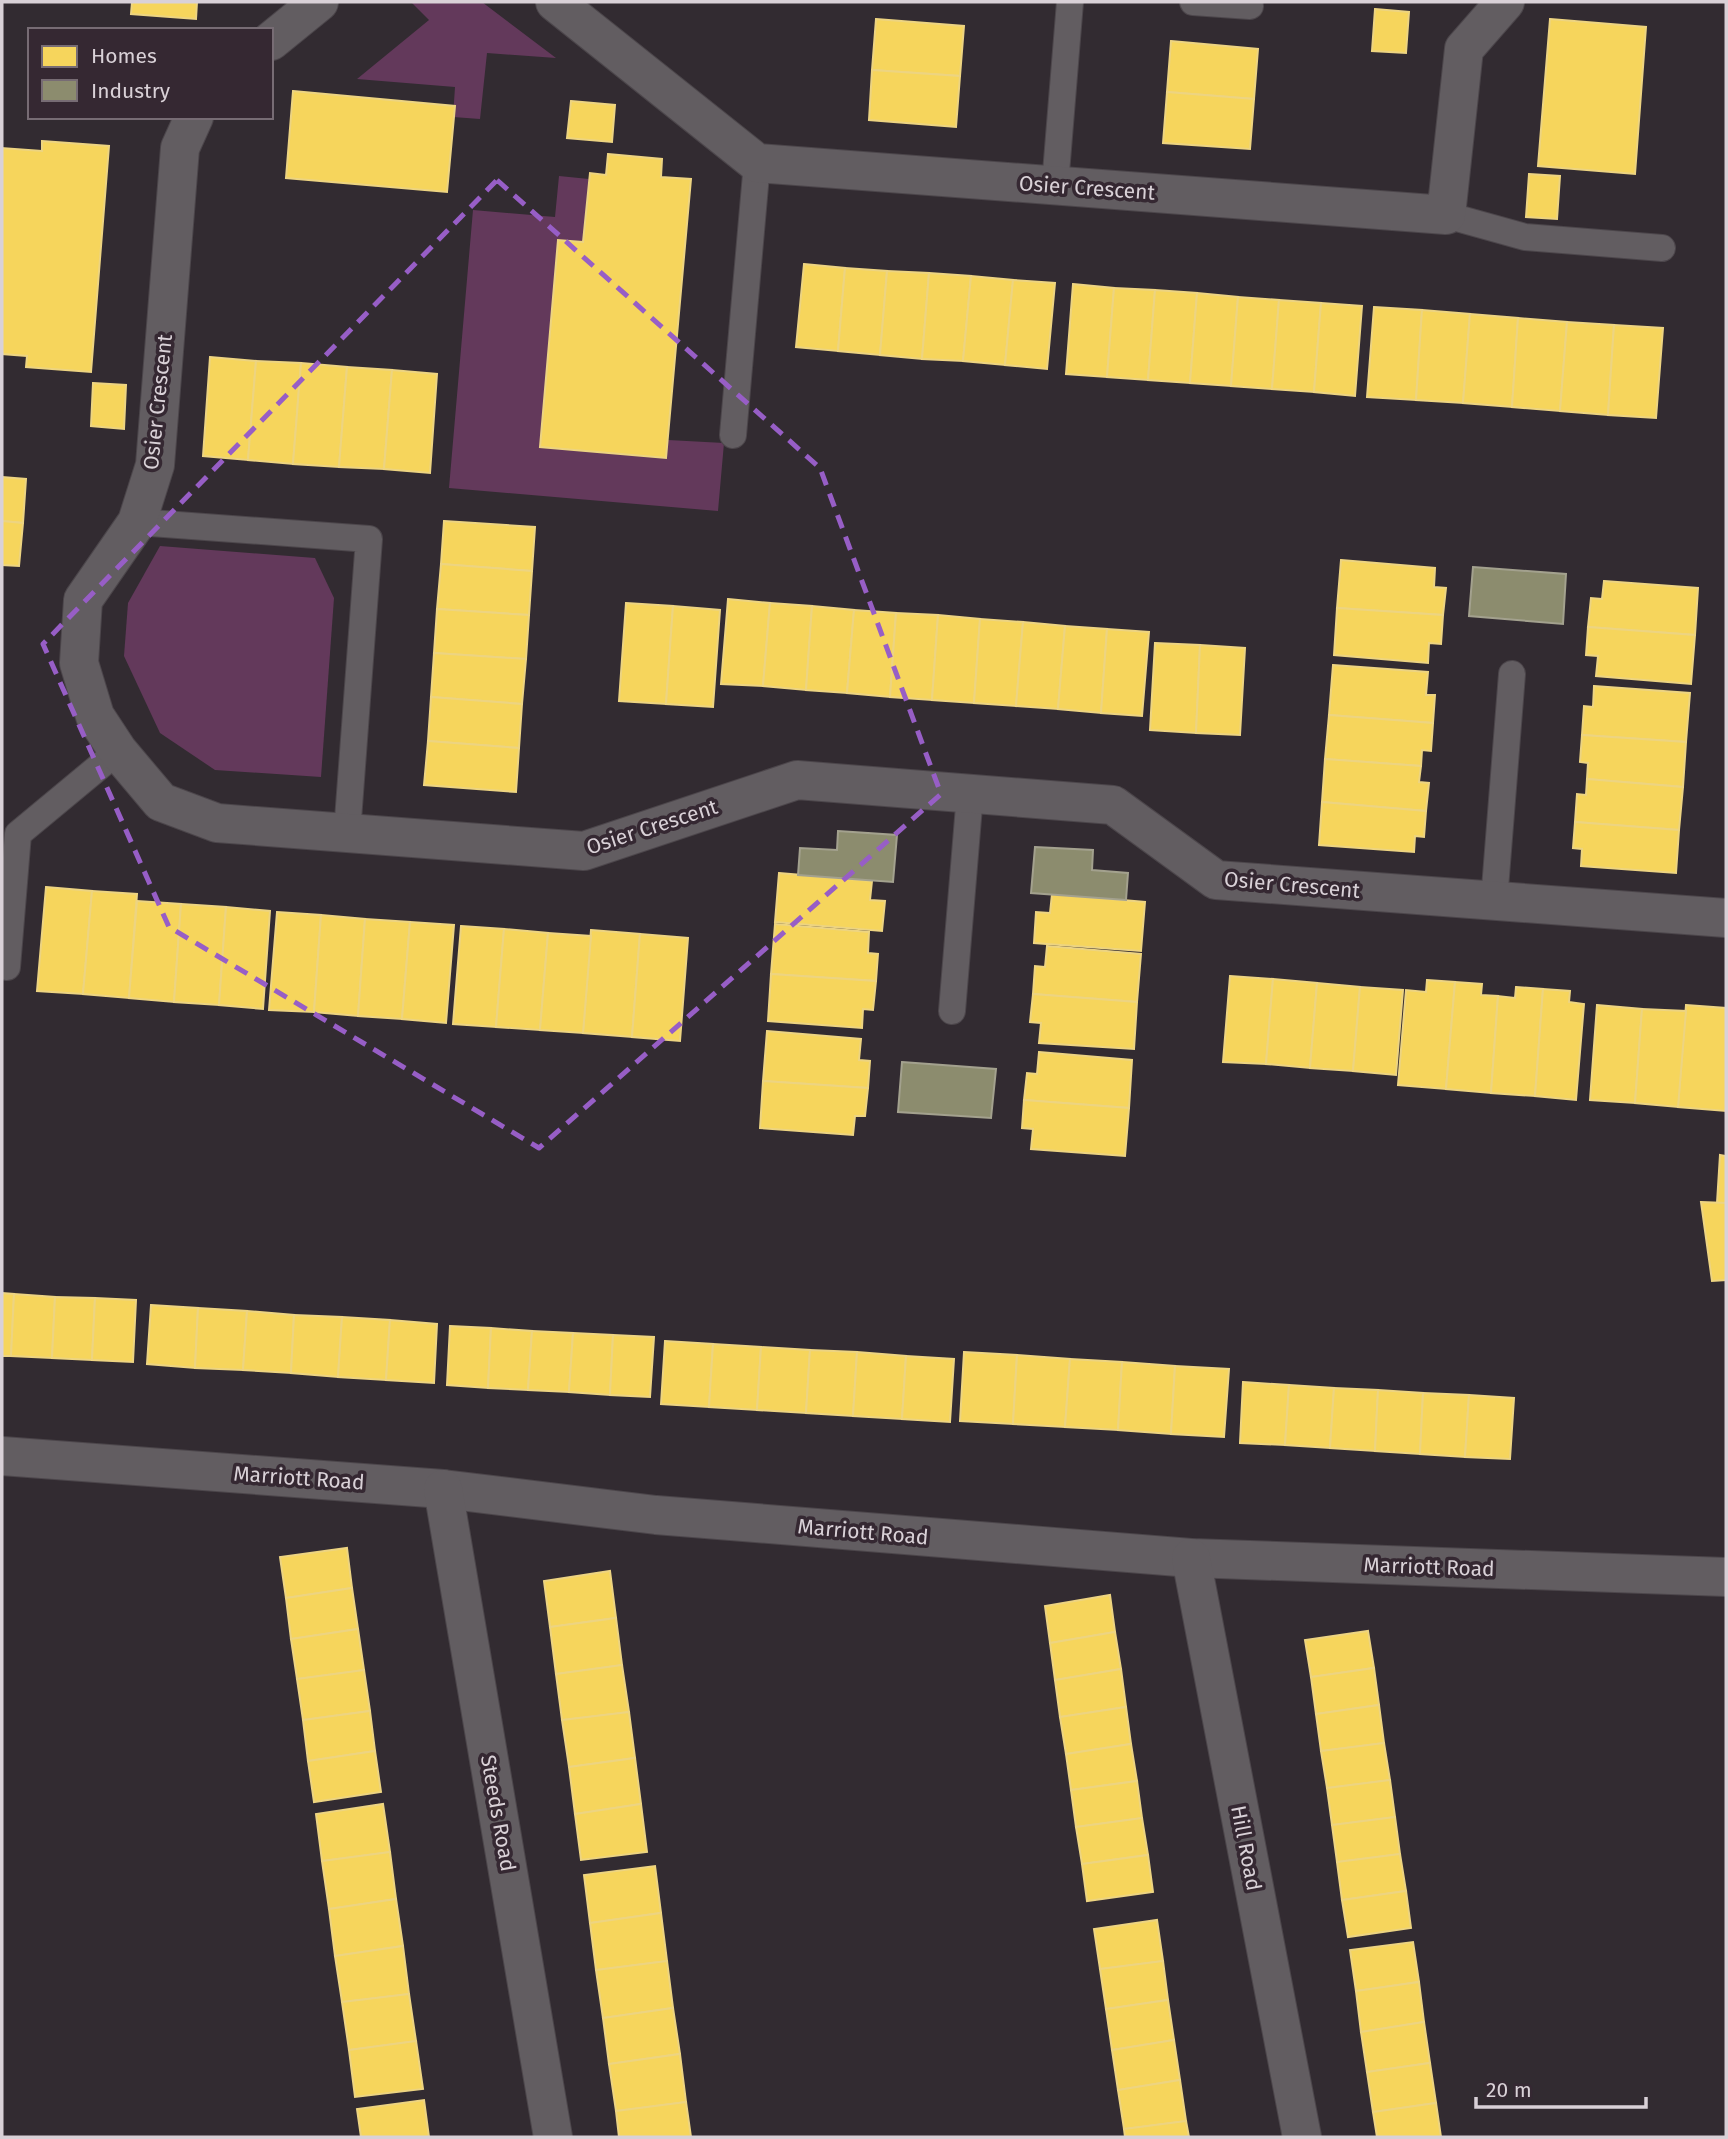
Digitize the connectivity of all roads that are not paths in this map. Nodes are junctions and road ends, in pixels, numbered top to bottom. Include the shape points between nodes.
1 (319, 2) edge
2 (555, 2) edge
3 (1070, 2) edge
4 (1193, 2) edge
5 (1497, 2) edge
6 (1250, 6) dead end
7 (273, 39) edge
8 (193, 119) edge
9 (757, 163) junction
10 (1055, 185) junction
11 (1446, 215) junction
12 (1662, 248) dead end
13 (733, 435) dead end
14 (137, 522) junction
15 (1512, 674) dead end
16 (118, 751) junction
17 (970, 793) junction
18 (347, 833) junction
19 (1494, 901) junction
20 (1726, 918) edge
21 (7, 967) dead end
22 (953, 1011) dead end
23 (2, 1456) edge
24 (443, 1489) junction
25 (1191, 1558) junction
26 (1726, 1577) edge
27 (553, 2137) edge
28 (1302, 2137) edge

1 - 7 street
2 - 9 street
3 - 10 lane
4 - 6 lane
5 - 11 street via 1464,49
8 - 14 street, Osier Crescent via 180,148 155,465
9 - 10 street, Osier Crescent
9 - 13 lane
10 - 11 street, Osier Crescent
11 - 12 lane via 1525,237
14 - 16 street, Osier Crescent via 83,600 79,663 95,716
14 - 18 lane via 369,539
15 - 19 lane
16 - 18 street, Osier Crescent via 161,802 217,823
16 - 21 lane via 18,834
17 - 18 street, Osier Crescent via 797,780 584,851
17 - 19 street, Osier Crescent via 1113,805 1216,880
17 - 22 lane
19 - 20 street, Osier Crescent
23 - 24 street, Marriott Road
24 - 25 street, Marriott Road via 656,1516
24 - 27 street, Steeds Road
25 - 26 street, Marriott Road
25 - 28 street, Hill Road

